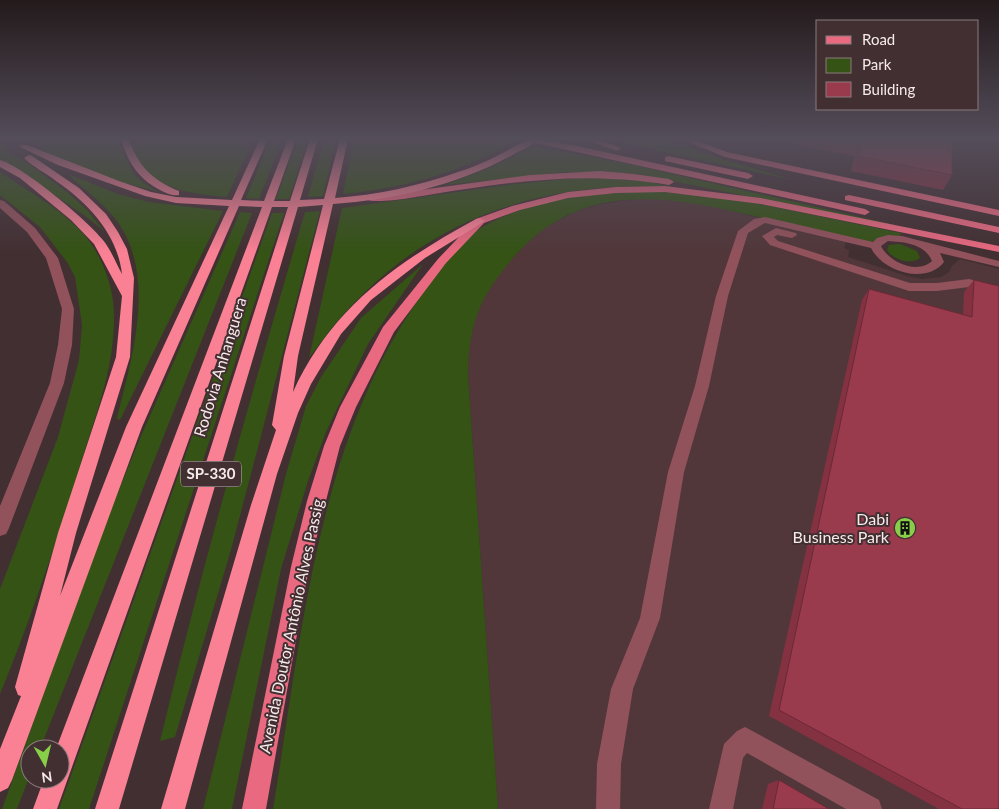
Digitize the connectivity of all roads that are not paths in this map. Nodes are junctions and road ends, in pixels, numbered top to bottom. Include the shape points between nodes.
1 (24, 177) edge
2 (58, 177) edge
3 (100, 177) edge
4 (146, 177) edge
5 (247, 177) edge
6 (278, 177) edge
7 (302, 177) edge
8 (335, 177) edge
9 (449, 177) edge
10 (541, 177) edge
11 (633, 177) edge
12 (706, 177) edge
13 (751, 177) edge
14 (797, 177) edge
15 (831, 177) edge
16 (368, 198) junction
17 (761, 200) junction
18 (206, 202) junction
19 (0, 203) edge
20 (999, 213) edge
21 (480, 222) junction
22 (999, 230) edge
23 (999, 244) edge
24 (925, 247) junction
25 (876, 249) junction
26 (999, 249) edge
27 (999, 264) edge
28 (999, 290) edge
29 (128, 296) junction
30 (277, 446) junction
31 (0, 528) edge
32 (70, 742) edge
33 (3, 773) edge
34 (52, 789) edge
35 (45, 809) edge
36 (107, 809) edge
37 (173, 809) edge
38 (254, 809) edge
39 (608, 809) edge
40 (721, 809) edge
41 (870, 809) edge

1 - 29 highway via 99,242
2 - 29 highway via 102,215 113,230 127,269
3 - 18 highway via 169,199
4 - 18 highway via 175,192
5 - 33 highway via 134,427
6 - 32 highway, Rodovia Anhanguera / SP-330
7 - 36 highway, Rodovia Anhanguera / SP-330
8 - 30 highway via 291,356
9 - 16 highway
10 - 16 main road
11 - 17 main road
12 - 23 main road
13 - 22 main road
14 - 22 main road
15 - 20 main road
16 - 18 highway via 286,205
17 - 21 main road via 675,189 600,191 547,199
17 - 26 main road
19 - 31 street via 31,230 52,258 68,309 57,383
21 - 30 highway via 432,247 363,301 315,362
21 - 38 main road, Avenida Doutor Antônio Alves Passig via 442,260 388,330 351,400 332,446 300,567
24 - 25 street via 897,238 881,240
24 - 25 street via 937,257 938,262 929,269 900,266 890,262
24 - 27 street
25 - 28 street via 776,231 767,236 774,243 909,287 969,283
25 - 39 street via 765,220 744,231 722,296 702,386 676,472 650,618 622,689 609,764
29 - 33 highway via 123,358 67,533
30 - 37 highway
34 - 35 highway
40 - 41 street via 732,752 745,739

